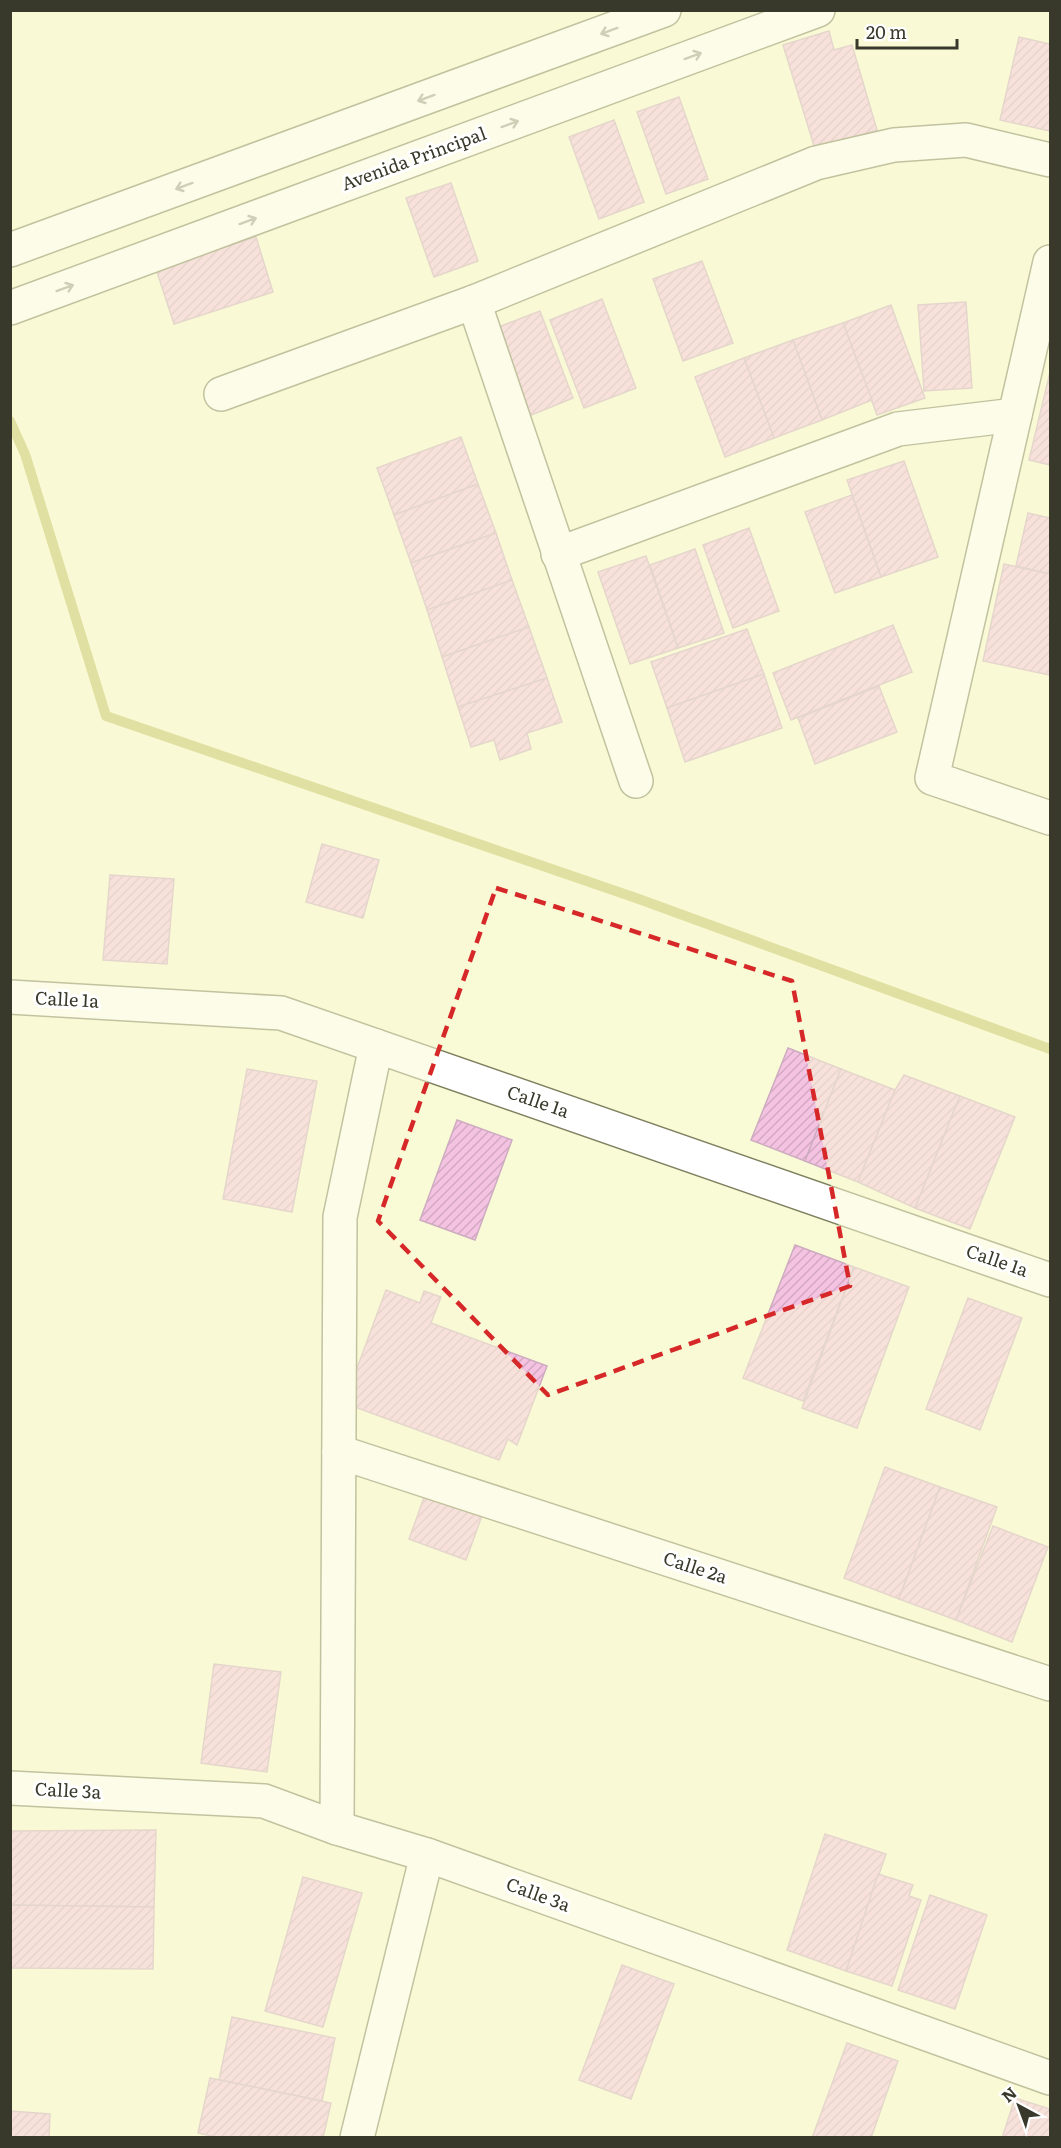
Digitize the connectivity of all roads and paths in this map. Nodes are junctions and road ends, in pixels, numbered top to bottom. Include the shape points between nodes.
1 (664, 10) edge
2 (818, 10) edge
3 (1050, 160) edge
4 (10, 250) edge
5 (1050, 262) edge
6 (474, 303) junction
7 (10, 309) edge
8 (221, 394) dead end
9 (1015, 415) junction
10 (558, 554) junction
11 (636, 781) dead end
12 (1050, 818) edge
13 (10, 997) edge
14 (376, 1046) junction
15 (1050, 1280) edge
16 (339, 1452) junction
17 (1050, 1684) edge
18 (10, 1788) edge
19 (337, 1828) junction
20 (427, 1855) junction
21 (1050, 2078) edge
22 (357, 2138) edge

1 -> 4 street
7 -> 2 street, Avenida Principal
3 - 6 street via 966,140 894,145 816,164
5 - 9 street
6 - 8 street
6 - 10 street
9 - 10 street via 897,429
9 - 12 street via 932,778
10 - 11 street
13 - 14 street, Calle 1a via 281,1013
14 - 15 street, Calle 1a
14 - 16 street via 340,1217
16 - 17 street, Calle 2a
16 - 19 street
18 - 19 street, Calle 3a via 264,1801
19 - 20 street, Calle 3a
20 - 21 street, Calle 3a
20 - 22 street

